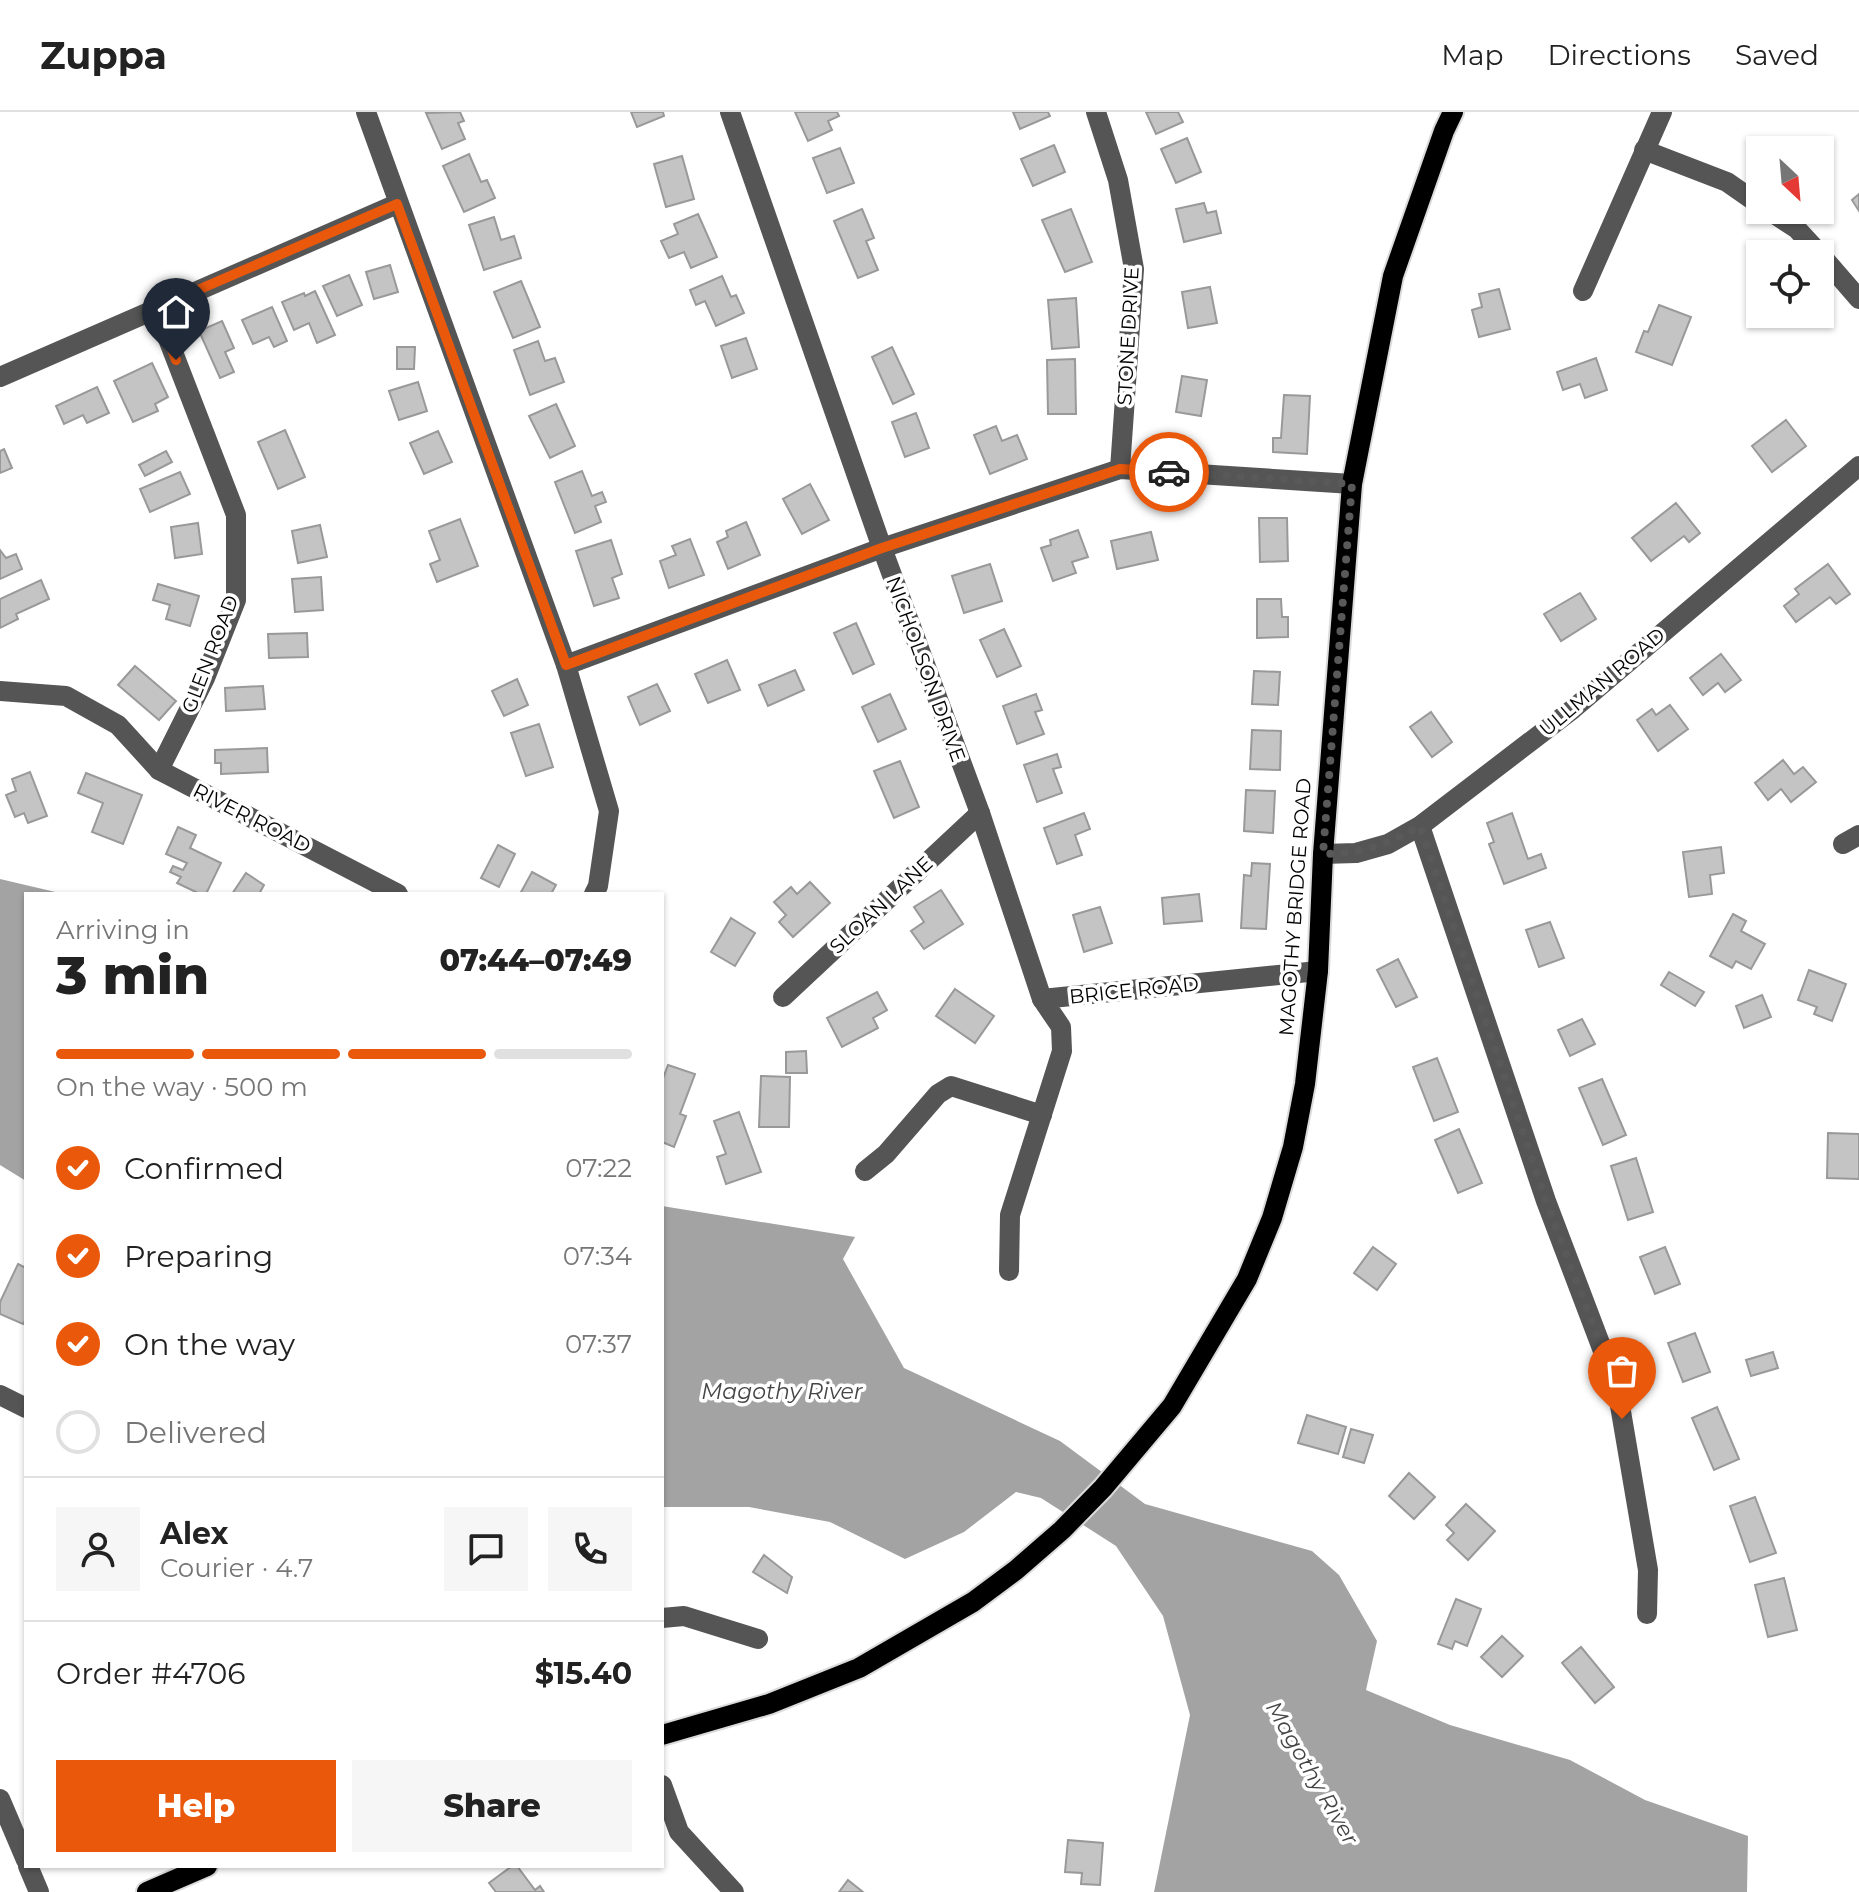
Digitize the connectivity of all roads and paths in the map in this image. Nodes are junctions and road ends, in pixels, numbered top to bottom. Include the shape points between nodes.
1 (366, 112) edge
2 (730, 112) edge
3 (1096, 112) edge
4 (1453, 112) edge
5 (1662, 112) edge
6 (1644, 150) junction
7 (1746, 195) edge
8 (397, 204) junction
9 (1789, 224) edge
10 (1807, 240) edge
11 (1834, 270) edge
12 (1583, 291) dead end
13 (1859, 299) edge
14 (156, 308) junction
15 (0, 377) edge
16 (1859, 466) edge
17 (1120, 469) junction
18 (1352, 484) junction
19 (882, 548) junction
20 (566, 665) junction
21 (0, 691) edge
22 (159, 770) junction
23 (980, 813) junction
24 (1420, 826) junction
25 (1323, 854) junction
26 (394, 892) edge
27 (595, 892) edge
28 (1318, 971) junction
29 (783, 997) dead end
30 (1042, 999) junction
31 (1042, 1115) junction
32 (865, 1171) dead end
33 (1009, 1271) dead end
34 (0, 1395) edge
35 (24, 1407) edge
36 (1647, 1614) dead end
37 (664, 1618) edge
38 (758, 1639) dead end
39 (664, 1734) edge
40 (664, 1791) edge
41 (0, 1799) edge
42 (24, 1855) edge
43 (29, 1868) edge
44 (203, 1868) edge
45 (160, 1889) edge
46 (39, 1892) edge
47 (734, 1892) edge

1 - 8 street
2 - 19 street, NICHOLSON DRIVE
3 - 17 street, STONE DRIVE via 1118,180 1134,269
4 - 18 main road, MAGOTHY BRIDGE ROAD via 1393,276
5 - 6 street
6 - 7 street via 1727,182
6 - 12 street
8 - 14 street
8 - 20 street
9 - 10 street
11 - 13 street
14 - 15 street
14 - 22 street, GLEN ROAD via 236,515 236,600
16 - 24 street, ULLMAN ROAD via 1573,709
17 - 18 street
17 - 19 street
18 - 25 main road, MAGOTHY BRIDGE ROAD
19 - 20 street
19 - 23 street, NICHOLSON DRIVE
20 - 27 street via 609,811
21 - 22 street, RIVER ROAD via 66,696 118,725
22 - 26 street, RIVER ROAD
23 - 29 street, SLOAN LANE
23 - 30 street, NICHOLSON DRIVE
24 - 25 street, ULLMAN ROAD via 1388,844 1356,853
24 - 36 street via 1546,1201 1617,1388 1648,1570
25 - 28 main road, MAGOTHY BRIDGE ROAD
28 - 30 street, BRICE ROAD
28 - 39 main road, MAGOTHY BRIDGE ROAD via 1305,1084 1272,1218 1217,1332 1172,1406 1131,1455 1062,1530 973,1602 859,1668 769,1704
30 - 31 street, BRICE ROAD via 1061,1027 1062,1051
31 - 32 street via 951,1086
31 - 33 street, BRICE ROAD via 1010,1215
34 - 35 street
37 - 38 street via 684,1616
40 - 47 street via 679,1832
41 - 42 street
43 - 46 street
44 - 45 main road

